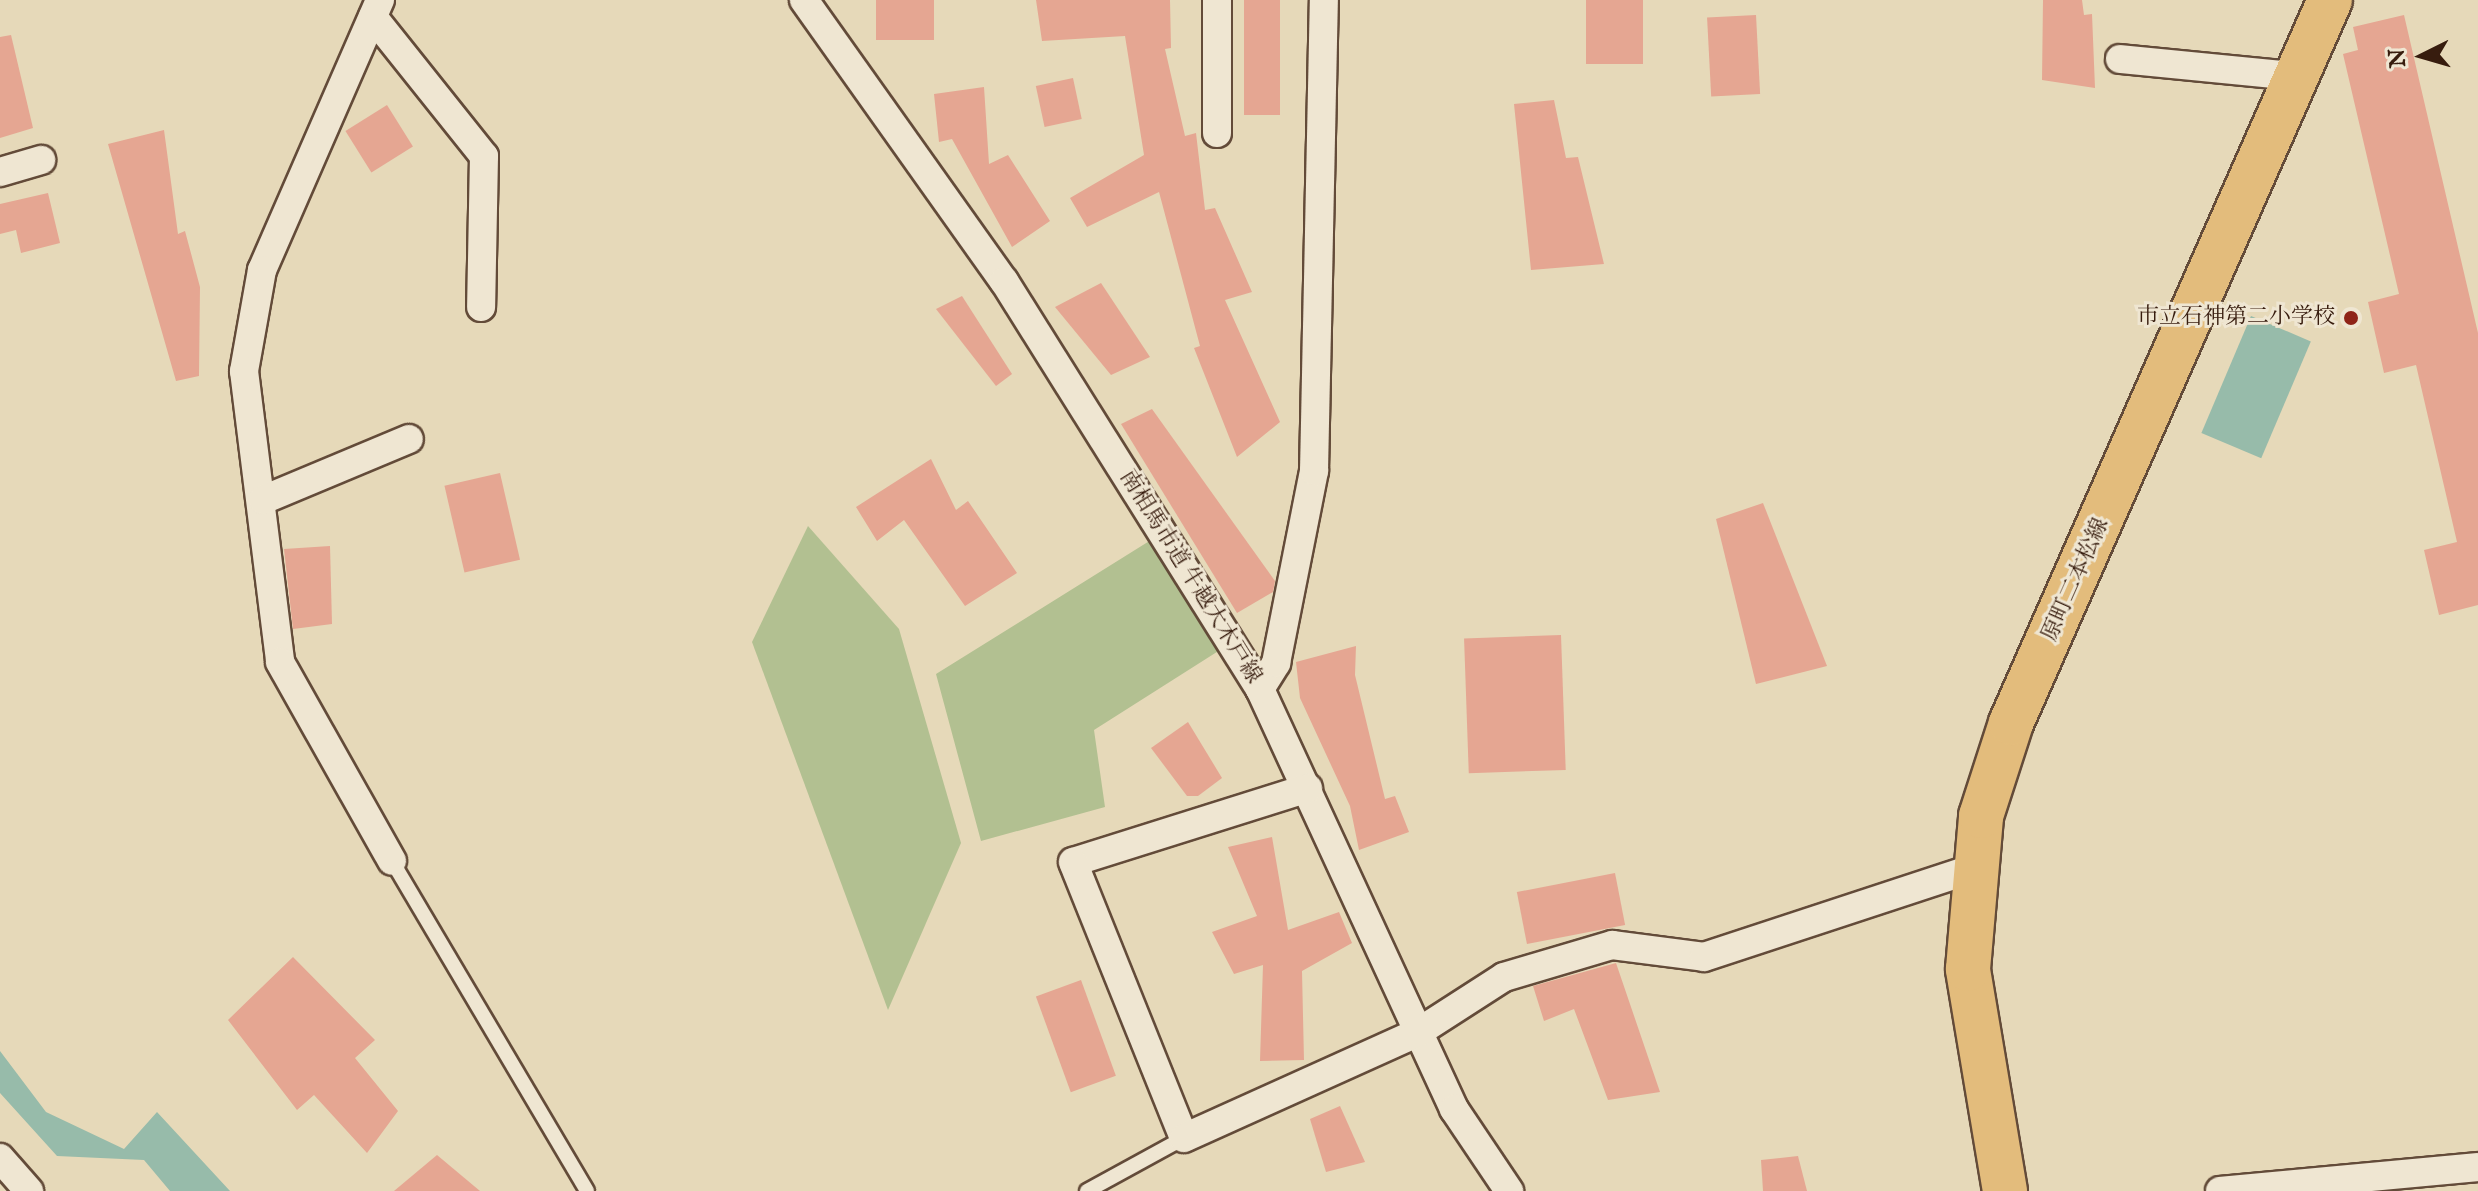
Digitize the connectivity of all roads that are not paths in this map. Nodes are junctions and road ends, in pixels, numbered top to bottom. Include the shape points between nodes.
1 (804, 0) edge
2 (1217, 0) edge
3 (1324, 0) edge
4 (2330, 0) edge
5 (377, 8) edge
6 (2120, 59) dead end
7 (2293, 76) junction
8 (1217, 133) dead end
9 (41, 160) dead end
10 (0, 172) edge
11 (481, 307) dead end
12 (409, 439) dead end
13 (263, 500) junction
14 (1260, 689) junction
15 (1308, 788) junction
16 (392, 861) joint
17 (1971, 869) junction
18 (1417, 1033) junction
19 (1184, 1138) junction
20 (0, 1158) edge
21 (2478, 1167) edge
22 (29, 1191) edge
23 (587, 1191) edge
24 (1087, 1191) edge
25 (1509, 1191) edge
26 (2005, 1191) edge
27 (2220, 1191) edge

1 - 14 street, 南相馬市道 牛越大木戸線 via 1004,281
2 - 8 street
3 - 14 street via 1314,471 1276,663
4 - 7 main road, 原町二本松線
5 - 11 street via 484,156
5 - 13 street via 262,270 244,371
6 - 7 street
7 - 17 main road, 原町二本松線 via 2242,208 2011,723
9 - 10 street
12 - 13 street
13 - 16 street via 280,662
14 - 15 street, 南相馬市道 牛越大木戸線
15 - 18 street, 南相馬市道 牛越大木戸線
15 - 19 street via 1073,862
16 - 23 lane
17 - 18 street via 1704,957 1599,949 1504,977
17 - 26 main road, 原町二本松線 via 1968,969
18 - 19 street
18 - 25 street, 南相馬市道 牛越大木戸線 via 1470,1136
19 - 24 lane
20 - 22 street
21 - 27 street

